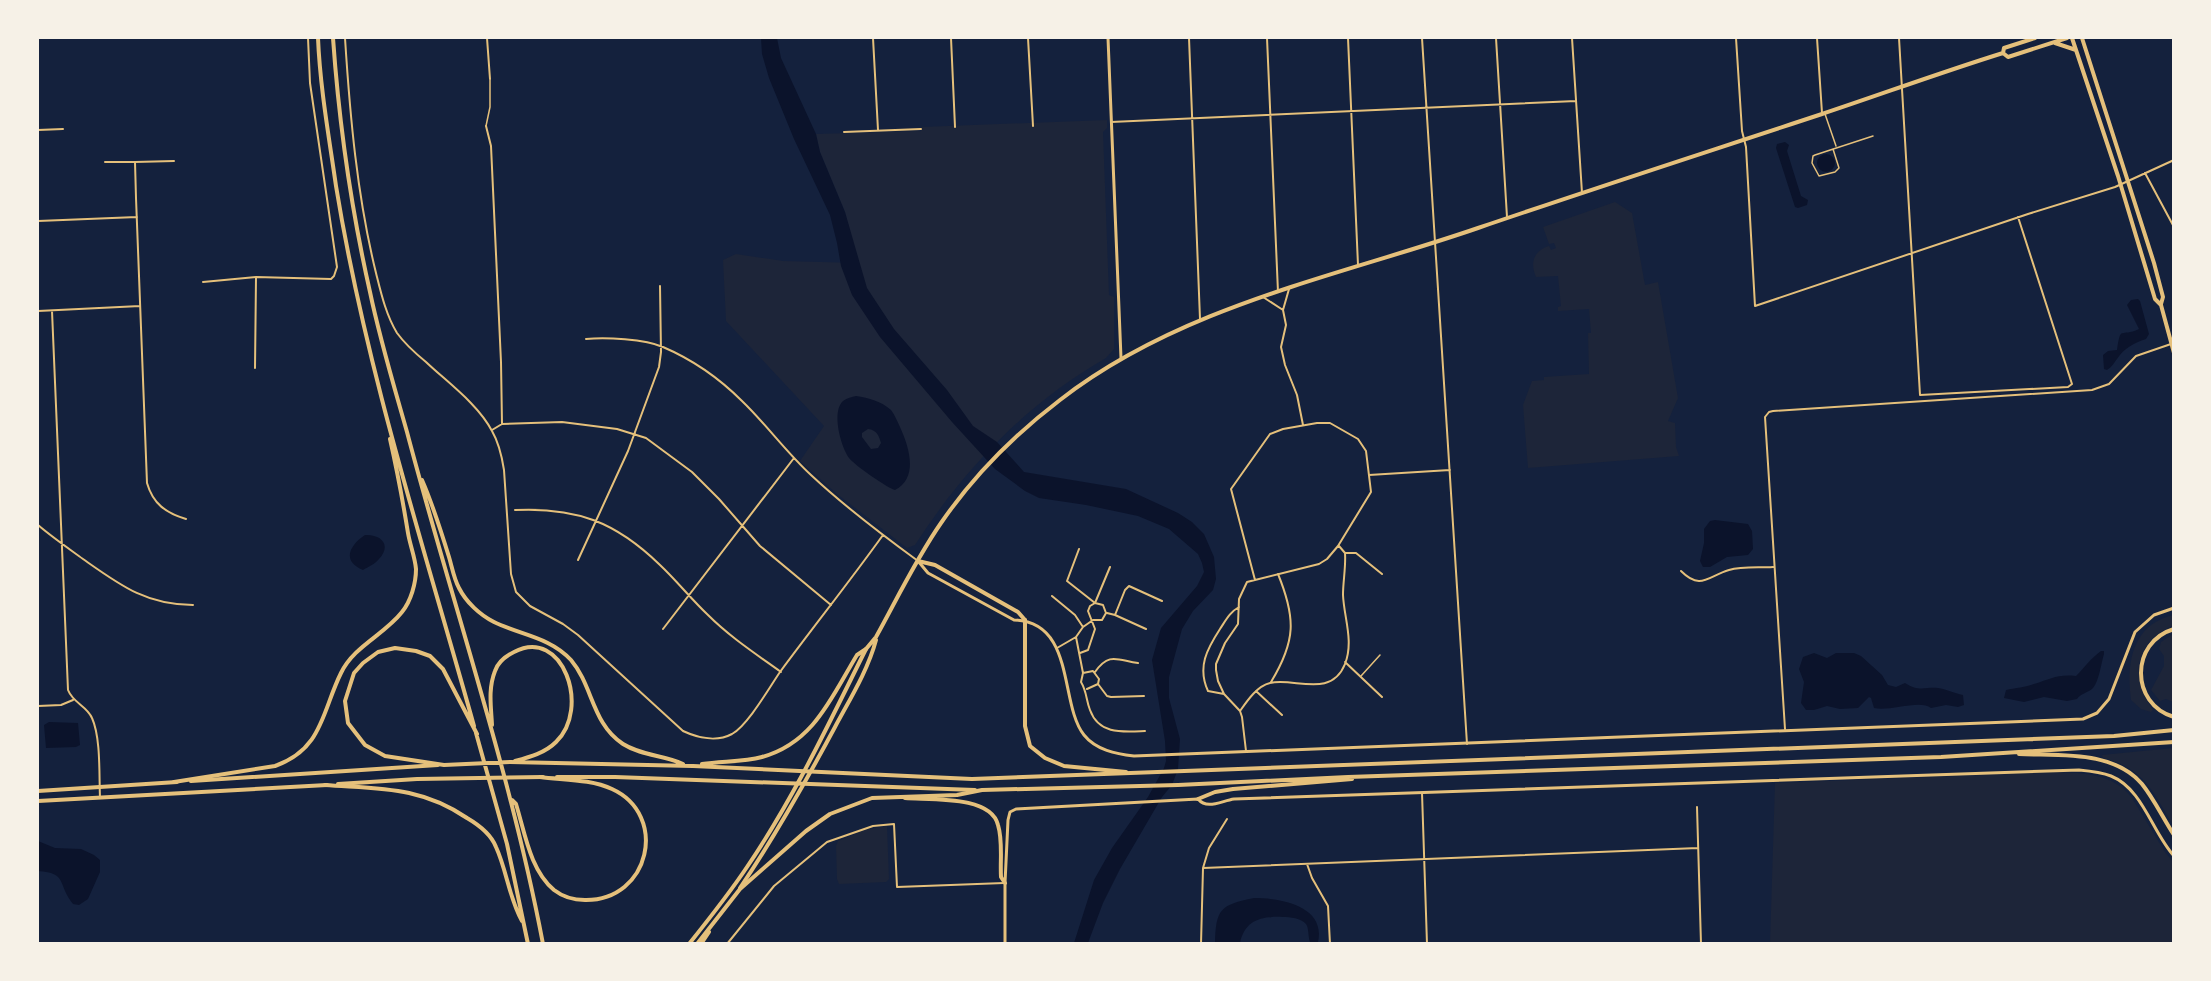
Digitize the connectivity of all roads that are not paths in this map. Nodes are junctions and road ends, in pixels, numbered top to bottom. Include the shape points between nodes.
1 (308, 38) edge
2 (318, 38) edge
3 (333, 38) edge
4 (345, 38) edge
5 (487, 38) edge
6 (873, 38) edge
7 (951, 38) edge
8 (1028, 38) edge
9 (1108, 38) edge
10 (1189, 38) edge
11 (1267, 38) edge
12 (1348, 38) edge
13 (1422, 38) edge
14 (1496, 38) edge
15 (1572, 38) edge
16 (1736, 38) edge
17 (1817, 38) edge
18 (1899, 38) edge
19 (2035, 38) edge
20 (2067, 38) edge
21 (2072, 38) edge
22 (2082, 38) edge
23 (2051, 42) junction
24 (2076, 50) junction
25 (2003, 53) junction
26 (490, 80) joint
27 (1902, 87) junction
28 (1576, 101) junction
29 (1500, 105) junction
30 (1426, 109) junction
31 (1352, 111) junction
32 (1823, 113) junction
33 (1270, 115) junction
34 (1193, 118) junction
35 (1111, 122) junction
36 (486, 126) joint
37 (1033, 126) dead end
38 (955, 127) dead end
39 (63, 129) dead end
40 (921, 129) dead end
41 (38, 130) edge
42 (878, 130) junction
43 (844, 132) dead end
44 (1873, 136) dead end
45 (1745, 138) junction
46 (1835, 148) junction
47 (2174, 160) edge
48 (174, 161) dead end
49 (105, 162) dead end
50 (135, 162) junction
51 (2145, 173) junction
52 (2129, 181) junction
53 (2121, 184) junction
54 (1582, 194) junction
55 (137, 217) junction
56 (2018, 217) junction
57 (1507, 218) junction
58 (38, 221) edge
59 (2174, 226) edge
60 (1435, 243) junction
61 (1912, 253) junction
62 (1358, 267) junction
63 (256, 278) junction
64 (203, 282) dead end
65 (660, 286) dead end
66 (1289, 289) junction
67 (1278, 293) junction
68 (1263, 297) junction
69 (2161, 305) junction
70 (141, 306) junction
71 (1283, 310) junction
72 (38, 311) edge
73 (52, 311) junction
74 (1200, 320) junction
75 (585, 339) dead end
76 (2171, 344) junction
77 (661, 346) junction
78 (2174, 353) edge
79 (1122, 358) junction
80 (255, 368) dead end
81 (382, 400) junction
82 (502, 424) junction
83 (1303, 425) junction
84 (492, 430) junction
85 (635, 434) junction
86 (794, 458) junction
87 (416, 467) junction
88 (1451, 470) junction
89 (1369, 475) junction
90 (515, 510) dead end
91 (186, 519) dead end
92 (596, 519) junction
93 (38, 525) edge
94 (742, 527) junction
95 (883, 535) junction
96 (61, 544) junction
97 (1338, 546) junction
98 (1079, 549) dead end
99 (1345, 554) junction
100 (578, 560) dead end
101 (918, 561) junction
102 (1110, 567) dead end
103 (1773, 567) junction
104 (1680, 571) dead end
105 (1278, 574) junction
106 (1382, 574) dead end
107 (1256, 580) junction
108 (690, 595) junction
109 (1052, 596) dead end
110 (1162, 601) dead end
111 (1094, 603) junction
112 (193, 605) dead end
113 (831, 605) junction
114 (1239, 607) junction
115 (2174, 608) edge
116 (1106, 613) junction
117 (1115, 615) junction
118 (1025, 620) junction
119 (1093, 620) junction
120 (1083, 627) junction
121 (663, 629) dead end
122 (1146, 629) dead end
123 (2174, 629) edge
124 (876, 637) junction
125 (1076, 637) junction
126 (1057, 648) junction
127 (866, 649) junction
128 (1079, 654) junction
129 (1380, 655) dead end
130 (1345, 662) junction
131 (1138, 663) dead end
132 (781, 672) junction
133 (1095, 672) junction
134 (1083, 673) junction
135 (1360, 677) junction
136 (1270, 682) junction
137 (1098, 684) junction
138 (1086, 690) junction
139 (1256, 691) junction
140 (1224, 694) junction
141 (1144, 696) dead end
142 (1382, 697) dead end
143 (73, 700) junction
144 (38, 706) edge
145 (1240, 711) junction
146 (1282, 716) dead end
147 (2174, 717) edge
148 (1785, 729) junction
149 (2174, 730) edge
150 (1145, 731) dead end
151 (492, 732) junction
152 (477, 734) junction
153 (2174, 742) edge
154 (1467, 744) junction
155 (1246, 752) junction
156 (2001, 753) junction
157 (510, 762) junction
158 (444, 765) junction
159 (687, 766) junction
160 (693, 766) junction
161 (1145, 774) junction
162 (1389, 776) junction
163 (540, 777) junction
164 (174, 782) junction
165 (325, 785) junction
166 (99, 787) junction
167 (982, 790) junction
168 (38, 791) edge
169 (1422, 793) junction
170 (889, 796) junction
171 (510, 797) junction
172 (100, 799) junction
173 (1198, 799) junction
174 (38, 801) edge
175 (1697, 807) dead end
176 (1227, 819) dead end
177 (2174, 835) edge
178 (1698, 848) junction
179 (2174, 856) edge
180 (1424, 859) junction
181 (1307, 864) junction
182 (1203, 868) junction
183 (1005, 883) junction
184 (740, 889) junction
185 (721, 914) junction
186 (525, 927) junction
187 (528, 944) edge
188 (543, 944) edge
189 (688, 944) edge
190 (697, 944) edge
191 (701, 944) edge
192 (727, 944) edge
193 (1005, 944) edge
194 (1201, 944) edge
195 (1330, 944) edge
196 (1427, 944) edge
197 (1701, 944) edge

1 - 63 street via 312,94 337,267 331,279
2 - 81 main road via 350,270
3 - 87 main road via 340,118 359,240
4 - 84 street via 363,206 384,304 407,345
5 - 26 street
6 - 42 street
7 - 38 street
8 - 37 street
9 - 35 street
10 - 34 street
11 - 33 street
12 - 31 street
13 - 30 street
14 - 29 street
15 - 28 street
16 - 45 street
17 - 32 street
18 - 27 street
19 - 25 main road via 2004,48
20 - 23 main road
21 - 24 main road
22 - 52 main road
23 - 24 main road
23 - 25 main road via 2008,57
24 - 53 main road
25 - 27 main road
26 - 36 lane
27 - 32 main road
27 - 61 street
28 - 29 street
28 - 54 street
29 - 30 street
29 - 57 street
30 - 31 street
30 - 60 street
31 - 33 street
31 - 62 street
32 - 45 main road
32 - 46 lane
33 - 34 street
33 - 67 street
34 - 35 street
34 - 74 street
35 - 79 street
36 - 82 street via 491,156
39 - 41 street
40 - 42 street
42 - 43 street
44 - 46 lane
45 - 54 main road
45 - 61 street via 1755,306
46 - 46 lane via 1812,158 1819,176 1839,168
47 - 51 street
48 - 50 street
49 - 50 street
50 - 55 street
51 - 52 street
51 - 59 street
52 - 53 street
52 - 69 main road via 2163,297
53 - 56 street
53 - 69 main road via 2155,299
54 - 57 main road
55 - 58 street
55 - 70 street
56 - 61 street
56 - 61 street via 2072,384 2068,387 1920,395
57 - 60 main road
60 - 62 main road
60 - 88 street
62 - 66 main road
63 - 64 street
63 - 80 street
65 - 77 street
66 - 67 main road
66 - 71 street
67 - 68 main road
68 - 71 street
68 - 74 main road
69 - 76 main road
70 - 73 street
70 - 91 street via 147,483 168,514
71 - 83 street via 1286,325 1281,338 1282,356
72 - 73 street
73 - 96 street
74 - 79 main road
75 - 77 street
76 - 78 main road
76 - 103 street via 2136,356 2109,384 2092,390 1766,414
77 - 85 street via 659,367
77 - 86 street via 728,388
79 - 101 main road via 1062,398 1005,446 940,524
81 - 152 main road
81 - 164 main road via 416,569 408,604 345,666 319,729 301,752 275,766
82 - 84 street
82 - 85 street via 570,422
83 - 89 street via 1330,423 1358,439 1366,451
83 - 107 street via 1270,434 1232,489
84 - 132 street via 504,470 511,574 516,592 530,606 564,624 683,730 700,737 718,738 739,730
85 - 92 street
85 - 94 street via 651,441 692,472
86 - 94 street
86 - 95 street
87 - 151 main road
87 - 159 main road via 431,500 459,589 473,609 493,622 539,638 571,660 599,720 624,745
88 - 89 street
88 - 154 street
89 - 97 street via 1371,492
90 - 92 street via 550,510
92 - 100 street
92 - 108 street via 646,552
93 - 96 street
94 - 108 street
94 - 113 street via 768,554
95 - 101 street
95 - 113 street
96 - 112 street via 134,593 162,602
96 - 143 street via 68,690
97 - 99 street
97 - 105 street via 1319,564
98 - 111 street via 1067,581
99 - 106 street via 1356,553
99 - 130 street via 1343,598 1349,632
101 - 118 main road via 935,565 1018,612
101 - 118 street via 928,573 1014,620
101 - 124 main road
102 - 111 street
103 - 104 street via 1729,570 1698,582
103 - 148 street
105 - 107 street
105 - 136 street via 1287,597 1291,630 1283,662
107 - 114 street via 1247,582
108 - 121 street
108 - 132 street via 715,622
109 - 120 street
110 - 117 street via 1129,586
111 - 116 street via 1103,605
111 - 119 street via 1088,608
113 - 132 street
114 - 140 street via 1238,624 1216,664
114 - 140 street via 1229,615 1204,655 1208,691
115 - 148 street via 2154,615 2135,632 2109,699 2097,713 2083,719
116 - 117 street
116 - 119 street via 1102,620
117 - 122 street
118 - 126 street via 1042,630
118 - 161 main road via 1025,726 1030,746 1045,759 1064,766
119 - 120 street
119 - 128 street via 1095,633 1088,650
120 - 125 street
123 - 147 main road via 2151,644 2142,660 2140,676 2153,706
124 - 127 main road
124 - 184 main road via 873,652 798,797
125 - 126 street
125 - 128 street
126 - 155 street via 1076,721 1083,735 1097,746 1134,756
127 - 160 main road via 857,655 814,724 797,741 761,757
127 - 189 main road via 812,757 747,868
128 - 134 street
129 - 135 lane
130 - 135 street
130 - 136 street via 1333,678 1320,684
131 - 133 street via 1110,659 1103,661
133 - 134 street
133 - 137 street
134 - 138 street via 1081,682
135 - 142 street
136 - 139 street
137 - 138 street
137 - 141 street via 1111,698
138 - 150 street via 1094,718 1106,729
139 - 145 street
139 - 146 street
140 - 145 street
143 - 144 street
143 - 166 street via 93,719
145 - 155 street
148 - 154 street
149 - 161 main road via 2114,736
151 - 157 main road via 490,689 495,668 517,650 533,647 552,656 570,681 573,697 569,720 559,740 548,748
151 - 171 main road
152 - 158 main road via 443,669 430,656 395,648 378,652 363,663 354,673 345,700 348,723 354,732 385,756
152 - 186 main road
153 - 156 main road
154 - 155 street
156 - 162 main road
156 - 177 main road via 2092,758 2116,765 2140,782
157 - 158 main road
157 - 159 main road
158 - 164 main road
159 - 160 main road
160 - 161 main road via 972,779
162 - 167 main road
162 - 173 main road via 1233,789
163 - 165 main road
163 - 167 main road
163 - 171 main road via 610,788 632,803 646,838 645,853 641,868 622,889 597,900 564,897 553,890 534,863 516,804
164 - 166 main road
165 - 172 main road
165 - 186 main road via 410,791 448,806 475,823 496,845 513,904
166 - 168 main road
166 - 172 street
167 - 170 main road via 957,795
169 - 173 street via 1234,800 1208,805
169 - 179 street via 2079,770 2113,777 2127,787
169 - 180 street
170 - 183 main road via 973,803 991,812 999,827 1001,877
170 - 184 main road via 860,801 830,814
171 - 188 main road
172 - 174 main road
173 - 183 street via 1016,809 1009,815
175 - 178 street
176 - 182 street via 1209,848
178 - 180 street
178 - 197 street
180 - 181 street
180 - 196 street
181 - 182 street
181 - 195 street via 1328,906
182 - 194 street
183 - 192 street via 897,887 894,824 873,826 827,842 774,886
183 - 193 street
184 - 185 main road
185 - 190 main road
185 - 191 main road
186 - 187 main road

